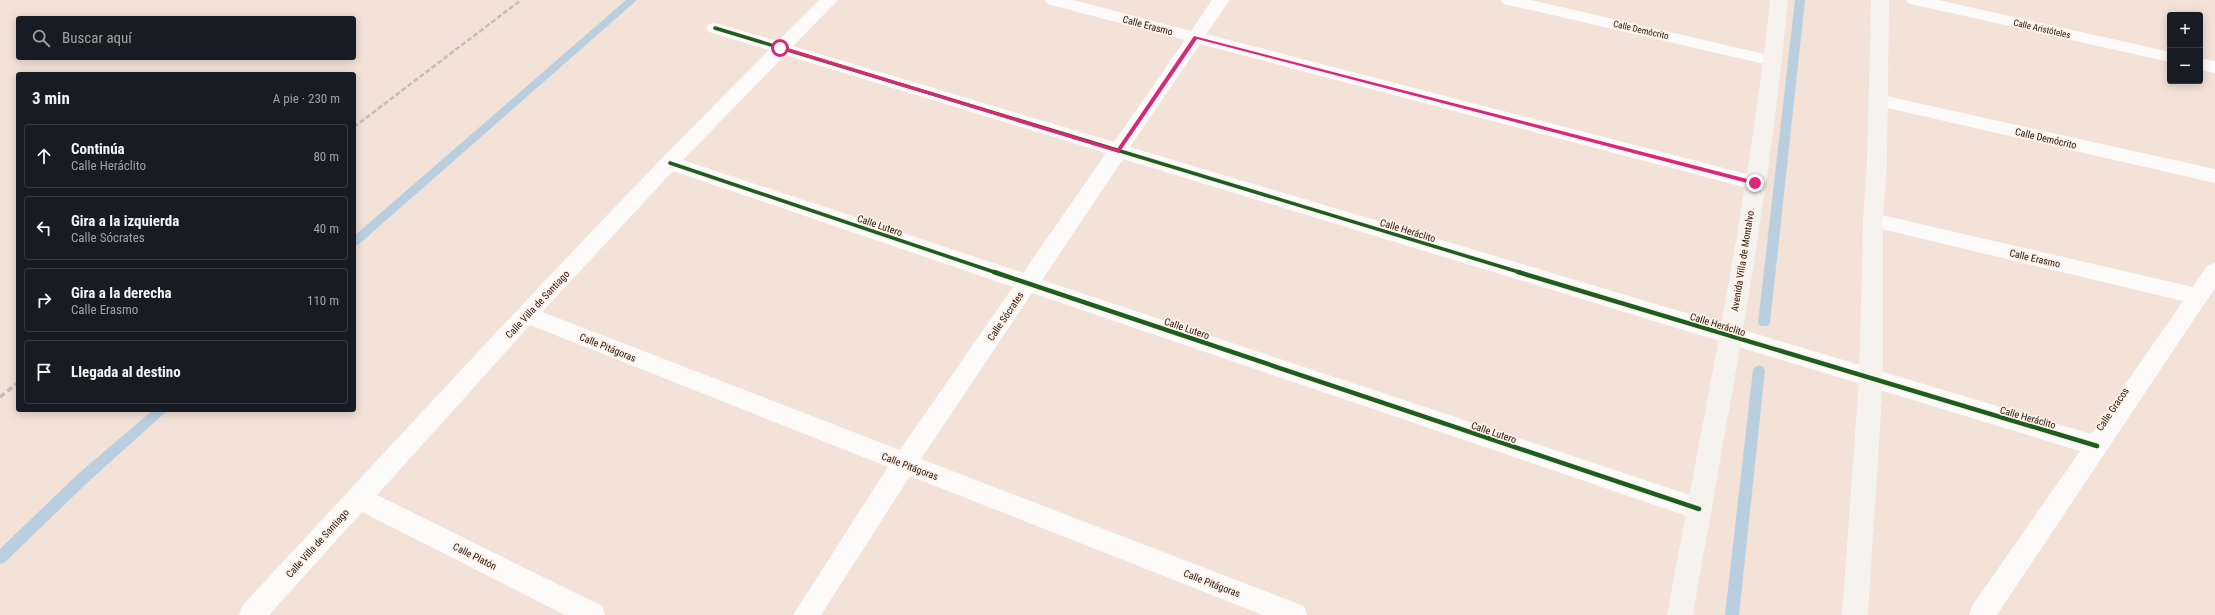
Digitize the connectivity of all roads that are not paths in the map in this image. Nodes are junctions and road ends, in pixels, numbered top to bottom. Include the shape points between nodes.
1 (829, 0) edge
2 (1053, 0) edge
3 (1221, 0) edge
4 (1509, 0) edge
5 (1779, 0) edge
6 (1880, 0) edge
7 (1915, 0) edge
8 (715, 28) dead end
9 (1196, 37) junction
10 (780, 48) junction
11 (2167, 56) edge
12 (1773, 61) junction
13 (2203, 65) edge
14 (2215, 67) edge
15 (1877, 100) junction
16 (1119, 151) junction
17 (670, 163) junction
18 (2215, 176) edge
19 (1755, 183) junction
20 (1873, 220) junction
21 (2215, 271) edge
22 (1028, 283) junction
23 (2198, 296) junction
24 (526, 315) junction
25 (1729, 336) junction
26 (1871, 379) junction
27 (2097, 446) junction
28 (904, 464) junction
29 (358, 498) junction
30 (1699, 509) junction
31 (252, 615) edge
32 (592, 615) edge
33 (806, 615) edge
34 (1294, 615) edge
35 (1680, 615) edge
36 (1855, 615) edge
37 (1982, 615) edge

1 - 10 street, Calle Villa de Santiago
2 - 9 street, Calle Erasmo
3 - 9 street, Calle Sócrates
4 - 12 street, Calle Demócrito
5 - 12 street, Avenida Villa de Montalvo
6 - 15 street
7 - 11 street, Calle Aristóteles
8 - 10 street, Calle Heráclito
9 - 16 street, Calle Sócrates
9 - 19 street, Calle Erasmo
10 - 16 street, Calle Heráclito
10 - 17 street, Calle Villa de Santiago
12 - 19 street, Avenida Villa de Montalvo
13 - 14 street
15 - 18 street, Calle Demócrito
15 - 20 street via 1877,162
16 - 22 street, Calle Sócrates
16 - 25 street, Calle Heráclito
17 - 22 street, Calle Lutero
17 - 24 street, Calle Villa de Santiago
19 - 25 street, Avenida Villa de Montalvo
20 - 23 street, Calle Erasmo
20 - 26 street
21 - 23 street, Calle Gracos
22 - 28 street, Calle Sócrates
22 - 30 street, Calle Lutero
23 - 27 street, Calle Gracos
24 - 28 street, Calle Pitágoras
24 - 29 street, Calle Villa de Santiago
25 - 26 street, Calle Heráclito
25 - 30 street, Avenida Villa de Montalvo
26 - 27 street, Calle Heráclito
26 - 36 street
27 - 37 street, Calle Gracos
28 - 33 street, Calle Sócrates
28 - 34 street, Calle Pitágoras
29 - 31 street, Calle Villa de Santiago
29 - 32 street, Calle Platón
30 - 35 street, Avenida Villa de Montalvo

